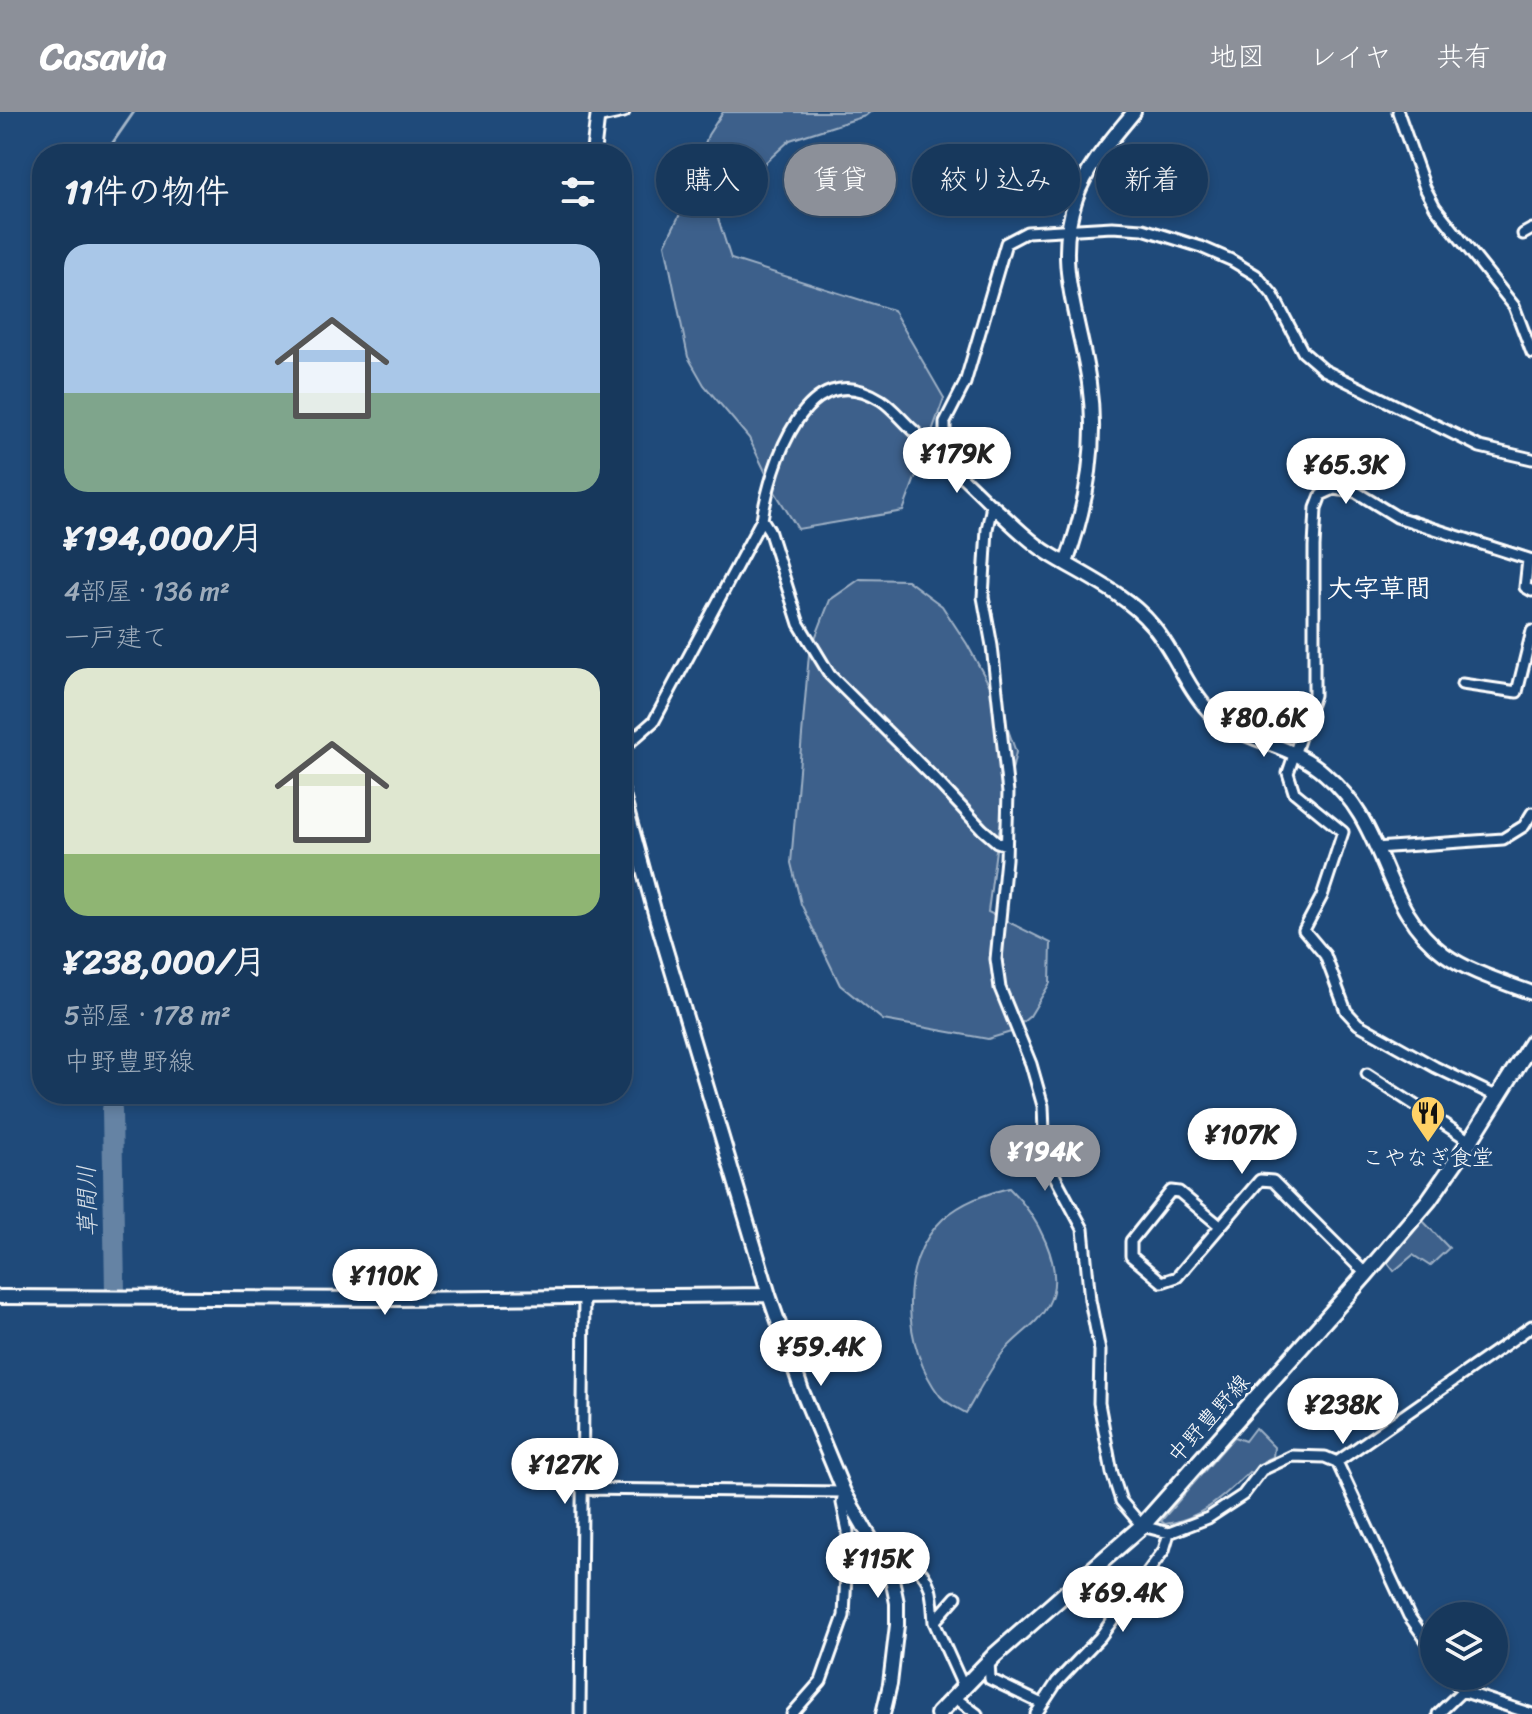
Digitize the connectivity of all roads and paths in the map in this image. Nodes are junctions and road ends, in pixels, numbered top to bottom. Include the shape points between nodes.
1 (624, 112) edge
2 (1134, 112) edge
3 (1398, 112) edge
4 (598, 115) edge
5 (594, 144) edge
6 (1067, 230) junction
7 (1532, 353) edge
8 (1532, 459) edge
9 (945, 461) junction
10 (992, 506) junction
11 (762, 519) junction
12 (1530, 560) edge
13 (1066, 563) junction
14 (1532, 591) edge
15 (1532, 631) edge
16 (1528, 666) edge
17 (1462, 684) dead end
18 (632, 740) edge
19 (1295, 753) junction
20 (1532, 813) edge
21 (632, 829) edge
22 (1006, 845) junction
23 (1376, 848) junction
24 (1532, 993) edge
25 (1532, 1042) edge
26 (1367, 1074) dead end
27 (1498, 1097) junction
28 (1470, 1141) junction
29 (1220, 1226) junction
30 (1366, 1274) junction
31 (769, 1295) junction
32 (0, 1297) edge
33 (584, 1298) junction
34 (1532, 1326) edge
35 (1337, 1462) junction
36 (581, 1489) junction
37 (844, 1492) junction
38 (1142, 1526) junction
39 (1169, 1533) junction
40 (876, 1545) junction
41 (956, 1597) dead end
42 (934, 1622) junction
43 (1420, 1631) edge
44 (989, 1661) junction
45 (958, 1691) junction
46 (1462, 1691) joint
47 (1042, 1704) junction
48 (580, 1714) edge
49 (792, 1714) edge
50 (883, 1714) edge
51 (938, 1714) edge
52 (977, 1714) edge
53 (1036, 1714) edge
54 (1438, 1714) edge
55 (1532, 1714) edge

1 - 4 street
2 - 6 street via 1093,165 1076,195
3 - 7 street via 1435,207 1514,306
4 - 5 street
6 - 8 street via 1143,229 1231,260 1256,275 1273,295 1303,352 1324,370 1480,447
6 - 9 street via 1027,232 1006,243 965,383 945,422
6 - 13 street via 1066,275 1093,422 1090,472
9 - 10 street
9 - 11 street via 881,400 836,389 804,408 791,430 767,490
10 - 13 street
10 - 22 street via 983,597 1004,746
11 - 18 street via 654,721
11 - 22 street via 799,624 830,675 982,829
12 - 14 street via 1525,587
12 - 19 street via 1397,517 1356,492 1334,489 1321,495 1314,547 1314,695
13 - 19 street via 1126,600 1153,625 1209,711
15 - 16 street
16 - 17 street via 1517,692
19 - 23 street via 1343,791
19 - 27 street via 1288,773 1294,792 1343,832 1322,896 1304,930 1325,955 1346,1011 1370,1032
20 - 23 street via 1524,826 1503,839
21 - 31 street
22 - 38 street via 996,959 1000,988 1043,1106 1045,1158 1083,1229 1100,1351 1099,1403 1112,1473 1121,1501
23 - 24 street via 1411,922 1444,954
25 - 27 main road, 中野豊野線
26 - 28 street
27 - 28 main road, 中野豊野線
28 - 30 main road, 中野豊野線 via 1429,1200
29 - 29 street via 1177,1277 1162,1282 1131,1256 1131,1241 1171,1191
29 - 30 street via 1260,1180 1273,1181
30 - 38 main road, 中野豊野線
31 - 33 street
31 - 37 street
32 - 33 street
33 - 36 street
34 - 35 street
35 - 39 street via 1292,1456 1262,1470 1243,1495 1208,1518
35 - 43 street
36 - 37 street
36 - 48 street
37 - 40 street
37 - 49 street via 844,1616 821,1681
38 - 39 street
38 - 44 main road, 中野豊野線
39 - 47 street via 1164,1550 1109,1625
40 - 42 street via 901,1553 922,1573 931,1590
40 - 50 street via 891,1574 897,1603
41 - 42 street
42 - 45 street
44 - 45 main road, 中野豊野線
44 - 47 street via 990,1679
45 - 51 main road, 中野豊野線
45 - 52 street
46 - 54 street
46 - 55 street
47 - 53 street

